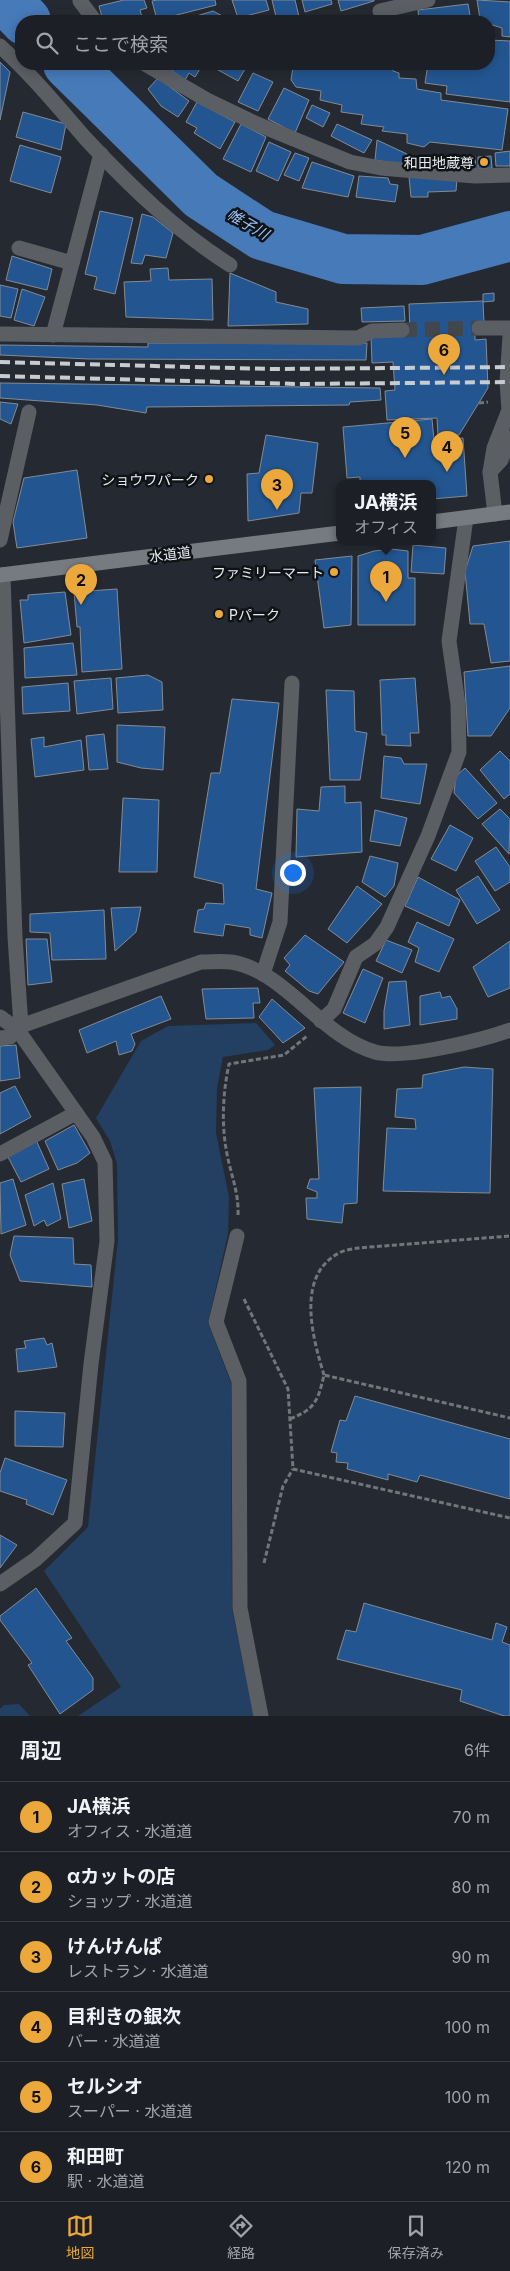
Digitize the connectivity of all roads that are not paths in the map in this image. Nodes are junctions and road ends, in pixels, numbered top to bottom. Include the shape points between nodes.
1 (81, 0) edge
2 (428, 0) edge
3 (380, 11) dead end
4 (91, 15) edge
5 (0, 46) edge
6 (15, 62) edge
7 (22, 70) edge
8 (156, 70) edge
9 (101, 154) junction
10 (510, 175) edge
11 (19, 248) dead end
12 (72, 263) junction
13 (230, 265) dead end
14 (479, 328) tunnel mouth
15 (510, 328) edge
16 (402, 330) tunnel mouth
17 (0, 334) edge
18 (53, 335) junction
19 (510, 336) edge
20 (509, 398) edge
21 (29, 412) dead end
22 (510, 438) edge
23 (490, 472) junction
24 (502, 513) edge
25 (466, 518) junction
26 (436, 522) edge
27 (336, 533) edge
28 (0, 539) edge
29 (2, 575) edge
30 (292, 683) dead end
31 (263, 974) junction
32 (0, 1017) edge
33 (321, 1021) junction
34 (19, 1027) junction
35 (510, 1030) edge
36 (0, 1038) edge
37 (76, 1113) junction
38 (0, 1154) edge
39 (237, 1236) road end
40 (0, 1584) edge
41 (261, 1716) edge

1 - 4 street
2 - 3 street
5 - 6 street
7 - 9 street
8 - 10 street via 257,124 350,162 466,176
9 - 12 street
9 - 13 street via 170,222
11 - 12 street
12 - 18 street
14 - 15 street
16 - 18 street via 372,331 358,338
17 - 18 street
19 - 20 street
20 - 23 street
21 - 28 street
22 - 23 street via 501,460
23 - 24 street
24 - 25 street
25 - 26 street
25 - 33 street via 449,641 458,704 459,752 428,836 387,927 375,944 356,957 334,1009
27 - 29 street, 水道道
29 - 34 street
30 - 31 street via 280,922
31 - 33 street
31 - 34 street via 232,962 201,962
32 - 34 street
33 - 35 street via 333,1031 376,1053 420,1052
34 - 36 street via 10,1037
34 - 37 street
37 - 38 street
37 - 40 street via 105,1162 107,1241 74,1523 36,1559
39 - 41 street via 216,1322 239,1381 240,1602

